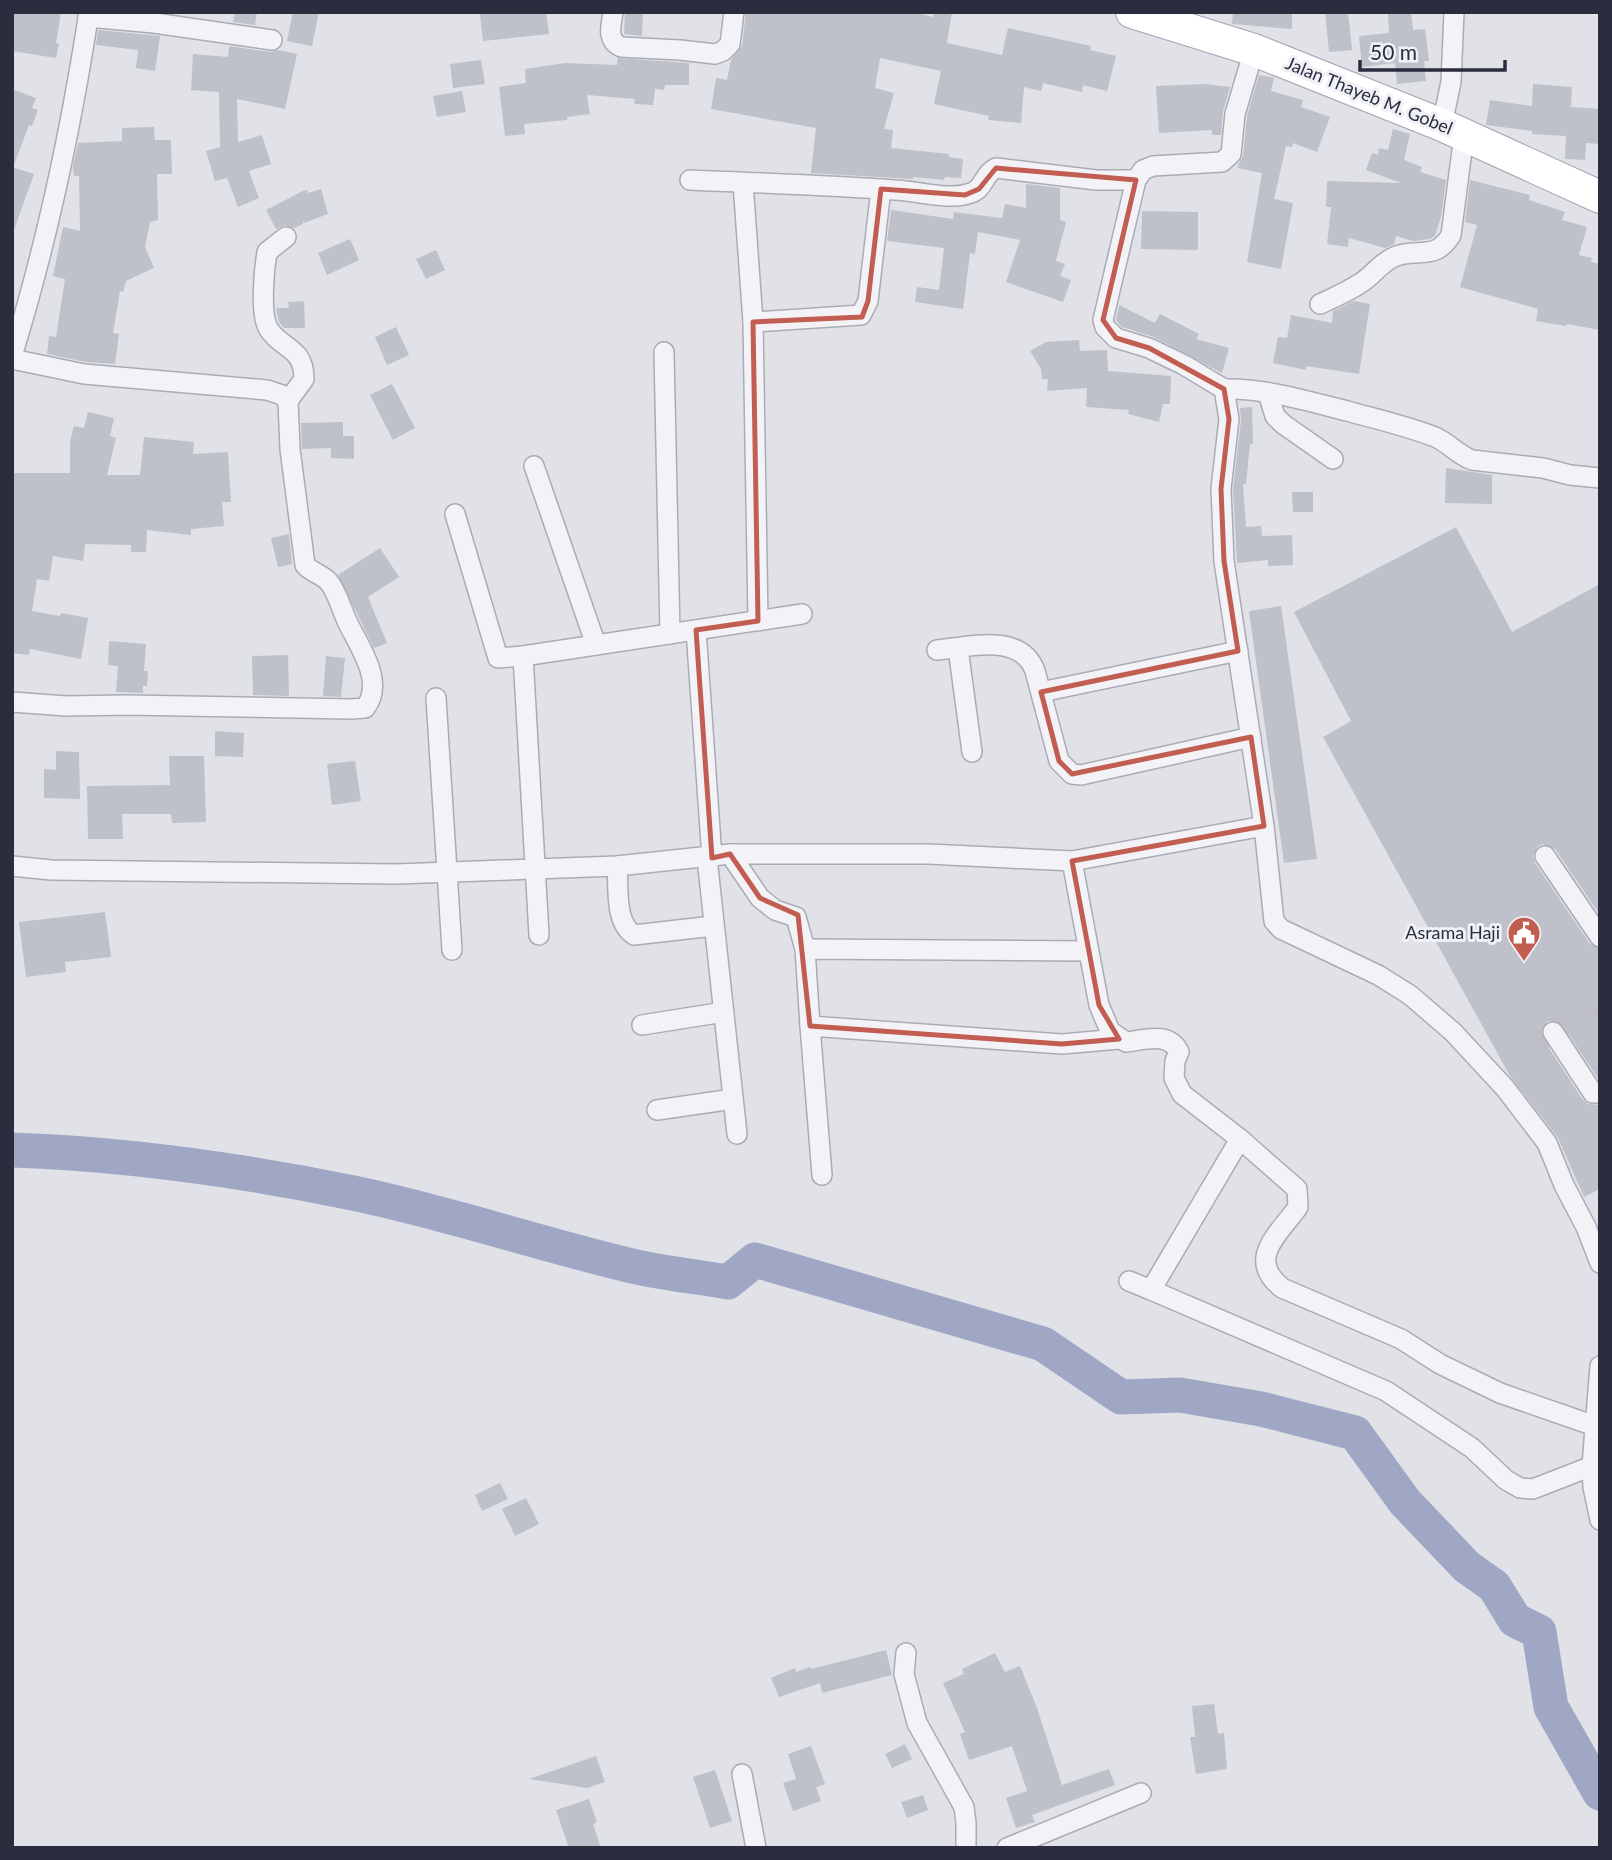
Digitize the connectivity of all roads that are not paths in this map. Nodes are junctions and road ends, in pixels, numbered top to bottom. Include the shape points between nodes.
1 (613, 12) edge
2 (734, 12) edge
3 (1132, 12) edge
4 (1454, 12) edge
5 (88, 15) edge
6 (272, 40) dead end
7 (1254, 50) junction
8 (1453, 130) junction
9 (690, 180) dead end
10 (1136, 180) junction
11 (743, 183) junction
12 (880, 189) junction
13 (1600, 197) edge
14 (286, 237) dead end
15 (1320, 304) dead end
16 (753, 322) junction
17 (13, 351) edge
18 (664, 352) dead end
19 (1224, 389) junction
20 (1268, 393) junction
21 (288, 401) junction
22 (1333, 459) dead end
23 (534, 466) dead end
24 (1600, 478) edge
25 (455, 513) dead end
26 (802, 614) dead end
27 (758, 621) junction
28 (696, 630) junction
29 (670, 634) junction
30 (596, 645) junction
31 (958, 648) junction
32 (937, 650) dead end
33 (1238, 651) junction
34 (523, 656) junction
35 (1041, 692) junction
36 (436, 698) dead end
37 (12, 702) edge
38 (1251, 737) junction
39 (972, 752) dead end
40 (1264, 826) junction
41 (1545, 856) dead end
42 (716, 857) junction
43 (1072, 862) junction
44 (12, 866) edge
45 (617, 866) junction
46 (535, 867) junction
47 (447, 872) junction
48 (713, 926) junction
49 (539, 935) dead end
50 (1600, 937) edge
51 (805, 949) junction
52 (452, 950) dead end
53 (1088, 951) junction
54 (724, 1012) junction
55 (642, 1025) dead end
56 (810, 1026) junction
57 (1553, 1032) dead end
58 (1119, 1039) junction
59 (1600, 1093) edge
60 (733, 1099) junction
61 (657, 1110) dead end
62 (737, 1134) dead end
63 (1240, 1139) junction
64 (822, 1175) dead end
65 (1600, 1263) edge
66 (1129, 1281) dead end
67 (1151, 1290) junction
68 (1600, 1366) edge
69 (1595, 1426) junction
70 (1592, 1466) junction
71 (1600, 1520) edge
72 (906, 1653) dead end
73 (742, 1774) dead end
74 (1141, 1793) dead end
75 (968, 1846) edge
76 (756, 1848) edge
77 (1007, 1848) edge

1 - 2 street via 610,35 621,47 706,55 730,44
3 - 7 main road, Jalan Thayeb M. Gobel
4 - 8 street
5 - 6 street
5 - 17 street via 73,115 50,219
7 - 8 main road, Jalan Thayeb M. Gobel
7 - 10 street via 1235,114 1228,159 1153,166
8 - 13 main road, Jalan Thayeb M. Gobel
8 - 15 street via 1451,235 1447,243 1428,253 1394,257 1359,284
9 - 11 street
10 - 12 street via 1096,180 996,167 979,189 965,195
10 - 19 street via 1105,327 1116,338 1149,348
11 - 12 street
11 - 16 street
12 - 16 street via 869,301 861,315
14 - 21 street via 267,252 264,291 270,331 302,361 304,379
16 - 27 street
17 - 21 street via 83,374 267,390
18 - 29 street
19 - 20 street
19 - 33 street via 1229,419 1221,489 1224,561
20 - 22 street via 1272,410 1283,424
20 - 24 street via 1409,428 1441,440 1472,460
21 - 37 street via 305,565 327,580 367,657 373,693 365,708
23 - 30 street
25 - 34 street via 498,658
26 - 27 street
27 - 28 street
28 - 29 street
28 - 42 street
29 - 30 street
30 - 34 street
31 - 32 street
31 - 35 street via 998,644 1018,651 1032,663
31 - 39 street
33 - 35 street
33 - 38 street
34 - 46 street
35 - 38 street via 1059,761 1072,774
36 - 47 street
38 - 40 street
40 - 43 street
40 - 65 street via 1274,921 1281,929 1354,962 1410,995 1461,1040 1546,1143
41 - 50 street
42 - 43 street via 928,854
42 - 45 street
42 - 48 street
42 - 51 street via 775,910 796,917
43 - 53 street
44 - 47 street
45 - 46 street
45 - 48 street via 621,918 634,935
46 - 47 street
46 - 49 street
47 - 52 street
48 - 54 street
51 - 53 street
51 - 56 street
53 - 58 street via 1104,1022
54 - 55 street
54 - 60 street
56 - 58 street via 1062,1044
56 - 64 street
57 - 59 street via 1593,1093
58 - 63 street via 1160,1038 1176,1047 1174,1078 1182,1094
60 - 61 street
60 - 62 street
63 - 67 street
63 - 69 street via 1299,1195 1298,1207 1264,1259 1269,1275 1282,1288 1401,1339 1500,1393
66 - 67 street
67 - 70 street via 1386,1391 1472,1448 1520,1488 1533,1489
68 - 69 street
69 - 70 street
70 - 71 street
72 - 75 street via 904,1674 917,1723 964,1807
73 - 76 street
74 - 77 street

